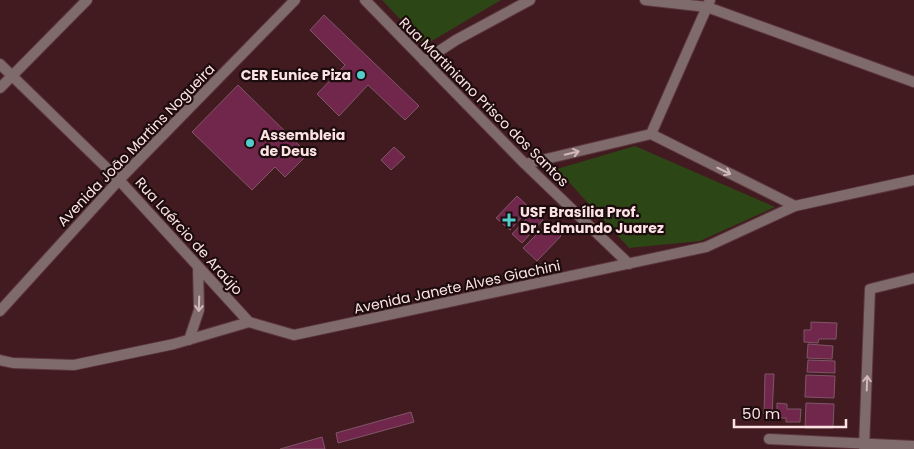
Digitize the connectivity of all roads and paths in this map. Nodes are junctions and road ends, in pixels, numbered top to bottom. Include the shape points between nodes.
1 (87, 0) edge
2 (295, 0) edge
3 (365, 0) edge
4 (530, 0) edge
5 (646, 0) edge
6 (708, 4) edge
7 (424, 61) junction
8 (0, 64) edge
9 (13, 76) junction
10 (914, 82) edge
11 (0, 88) edge
12 (651, 134) junction
13 (525, 164) junction
14 (119, 180) junction
15 (914, 180) edge
16 (795, 206) junction
17 (629, 264) junction
18 (198, 266) junction
19 (914, 278) edge
20 (0, 312) edge
21 (249, 322) junction
22 (189, 340) junction
23 (0, 360) edge
24 (769, 439) dead end
25 (864, 446) edge
26 (914, 446) edge

1 - 9 street
2 - 14 street, Avenida João Martins Nogueira
3 - 7 street, Rua Martiniano Prisco dos Santos
4 - 7 street
5 - 6 street
6 - 10 street
6 - 12 street
7 - 13 street, Rua Martiniano Prisco dos Santos
8 - 9 street, Rua Laércio de Araújo
9 - 11 street
9 - 14 street, Rua Laércio de Araújo
13 -> 12 street
12 -> 16 street
13 - 17 street, Rua Martiniano Prisco dos Santos
14 - 18 street, Rua Laércio de Araújo
14 - 20 street, Avenida João Martins Nogueira
15 - 16 street, Avenida Janete Alves Giachini
16 - 17 street, Avenida Janete Alves Giachini via 706,247
17 - 21 street, Avenida Janete Alves Giachini via 294,335
18 - 21 street, Rua Laércio de Araújo
18 -> 22 street via 199,310
25 -> 19 street via 870,288
21 - 22 street
22 - 23 street via 74,365
24 - 25 street
25 - 26 street

